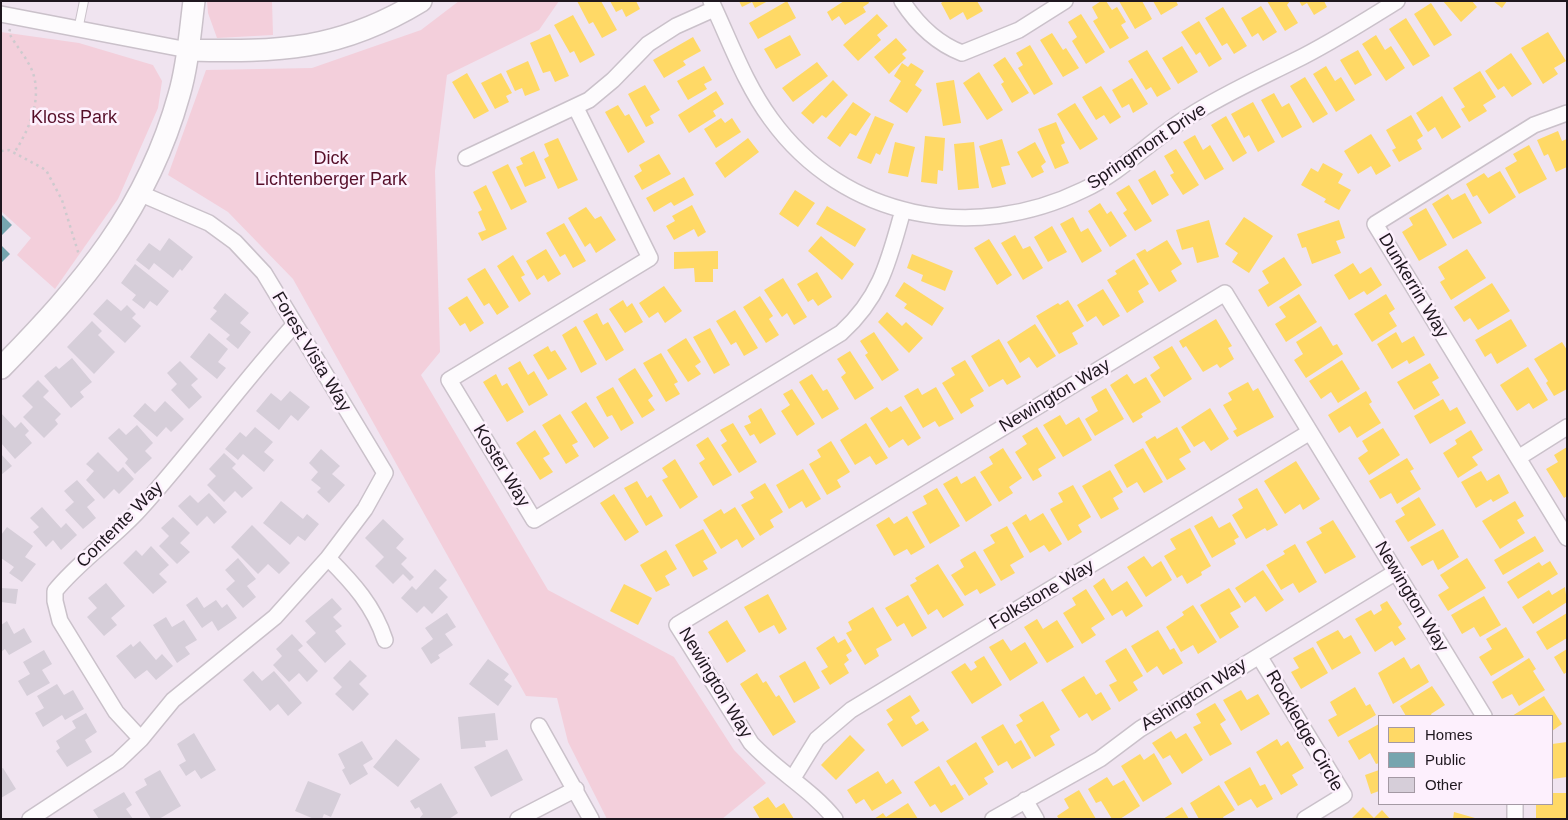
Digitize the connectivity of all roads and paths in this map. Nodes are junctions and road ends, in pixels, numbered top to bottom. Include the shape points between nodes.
1 (84, 1) edge
2 (194, 1) edge
3 (421, 1) edge
4 (902, 1) edge
5 (1065, 1) edge
6 (1397, 1) edge
7 (713, 5) edge
8 (8, 16) edge
9 (78, 30) junction
10 (188, 50) junction
11 (576, 108) junction
12 (1567, 113) edge
13 (1, 151) edge
14 (14, 153) junction
15 (466, 158) dead end
16 (139, 193) junction
17 (903, 210) junction
18 (92, 269) junction
19 (295, 324) junction
20 (4, 360) edge
21 (1567, 427) edge
22 (1310, 432) junction
23 (1518, 458) junction
24 (1567, 538) edge
25 (328, 558) junction
26 (1396, 572) junction
27 (385, 640) dead end
28 (1259, 656) junction
29 (1483, 715) edge
30 (539, 726) dead end
31 (141, 739) junction
32 (792, 778) junction
33 (576, 789) junction
34 (1025, 800) junction
35 (1515, 805) edge
36 (30, 819) edge
37 (518, 819) edge
38 (591, 819) edge
39 (835, 819) edge
40 (993, 819) edge
41 (1036, 819) edge
42 (1306, 819) edge
43 (1515, 819) edge

1 - 9 lane
2 - 10 street
3 - 10 street via 387,20 324,43 256,52
4 - 5 street via 931,35 944,46 962,53 1019,30
6 - 17 street, Springmont Drive via 1295,61 1221,97 1152,141 1100,181 1055,204 988,218 936,217
7 - 11 street via 648,44 601,92
7 - 17 street, Springmont Drive via 752,91 782,133 833,179
8 - 9 street
8 - 14 path via 9,33 33,73 36,102 24,138
9 - 10 street
10 - 16 street via 170,126
11 - 15 street
11 - 17 street, Koster Way via 650,258 449,380 534,520 841,333 865,309 882,280
12 - 23 street, Dunkerrin Way via 1534,125 1374,224
13 - 14 path
14 - 18 path via 46,170 62,200 76,251
16 - 18 street
16 - 19 street, Forest Vista Way via 209,223 235,242 264,274
18 - 20 street
19 - 25 street, Forest Vista Way via 385,474 365,509
19 - 31 street, Contente Way via 138,512 55,592 60,621 116,712
21 - 23 street
22 - 26 street, Newington Way
22 - 32 street, Folkstone Way via 852,710 817,739
22 - 32 street, Newington Way via 1225,293 677,625 741,730 762,755
23 - 24 street, Dunkerrin Way
25 - 27 street via 364,596
25 - 31 street, Forest Vista Way via 275,617 173,700
26 - 28 street, Ashington Way
26 - 29 street, Newington Way
28 - 34 street, Ashington Way via 1140,729 1100,759
28 - 42 street, Rockledge Circle via 1344,795
30 - 33 street
31 - 36 street, Forest Vista Way via 104,771
32 - 39 street, Newington Way
33 - 37 street
33 - 38 street
34 - 40 street, Ashington Way
34 - 41 street
35 - 43 street

